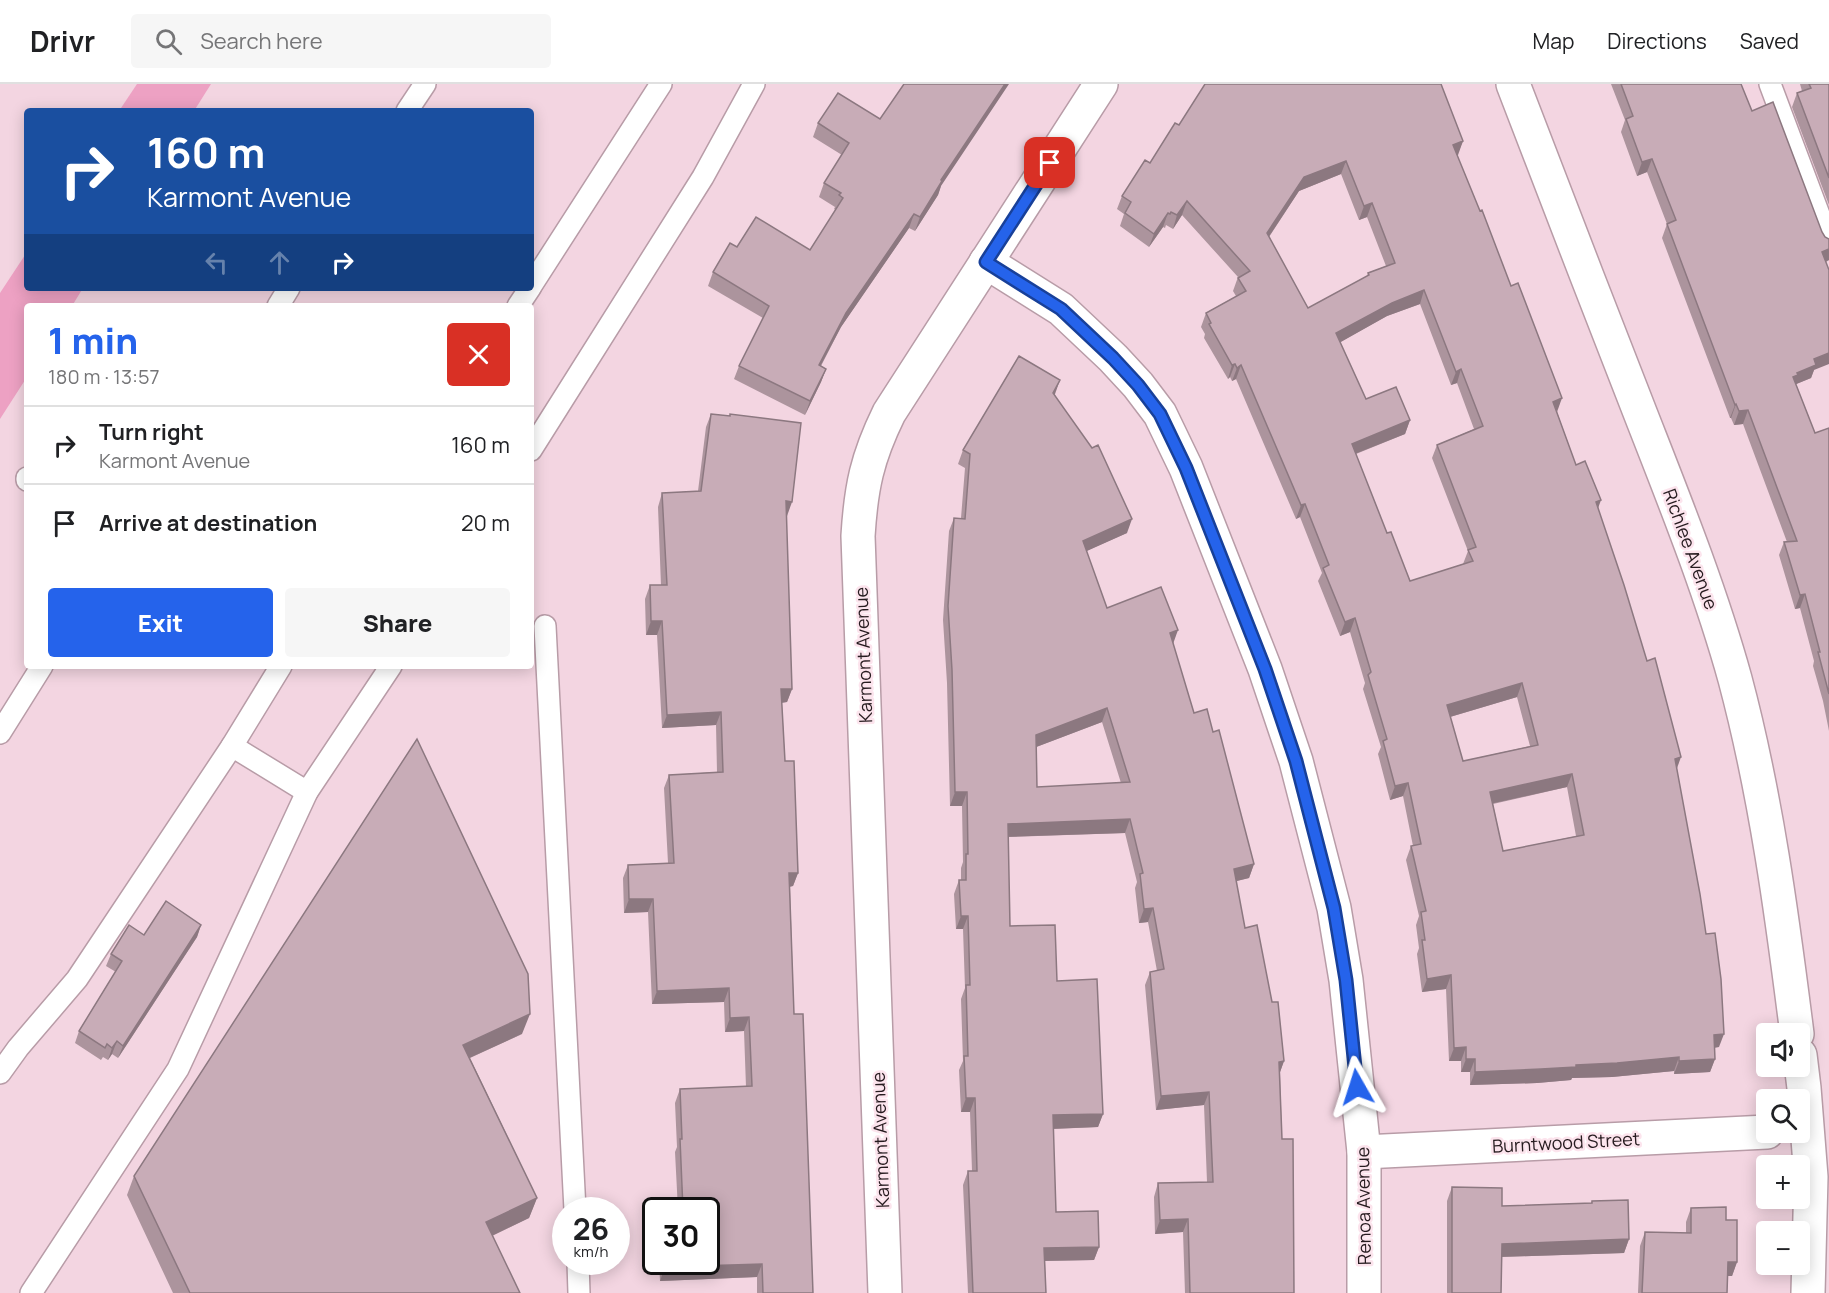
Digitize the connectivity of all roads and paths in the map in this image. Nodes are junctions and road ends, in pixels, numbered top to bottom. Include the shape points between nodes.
1 (425, 84) edge
2 (661, 84) edge
3 (754, 84) edge
4 (1101, 84) edge
5 (1513, 84) edge
6 (1770, 84) edge
7 (409, 108) edge
8 (1829, 241) edge
9 (986, 262) junction
10 (534, 281) edge
11 (534, 445) edge
12 (545, 626) dead end
13 (40, 669) edge
14 (279, 669) edge
15 (389, 669) edge
16 (0, 733) edge
17 (232, 746) junction
18 (307, 792) junction
19 (1796, 1023) edge
20 (0, 1073) edge
21 (1804, 1077) edge
22 (1812, 1130) edge
23 (1756, 1133) edge
24 (1364, 1152) junction
25 (574, 1197) edge
26 (578, 1275) edge
27 (31, 1293) edge
28 (579, 1293) edge
29 (885, 1293) edge
30 (1364, 1293) edge
31 (1808, 1293) edge

1 - 7 lane
2 - 10 lane
3 - 11 lane via 703,177
4 - 9 street, Karmont Avenue
5 - 19 street, Richlee Avenue via 1676,504 1726,648 1751,741 1767,825
6 - 8 lane
9 - 24 street, Renoa Avenue via 1061,309 1113,358 1160,414 1186,468 1265,669 1296,761 1334,908 1346,980
9 - 29 street, Karmont Avenue via 889,413 874,442 860,503
12 - 25 lane
13 - 16 lane
14 - 17 lane
15 - 18 lane
17 - 18 lane
17 - 20 lane via 77,979
18 - 27 lane via 178,1069
21 - 22 street
22 - 31 street
23 - 24 street, Burntwood Street
24 - 30 street, Renoa Avenue
26 - 28 lane

